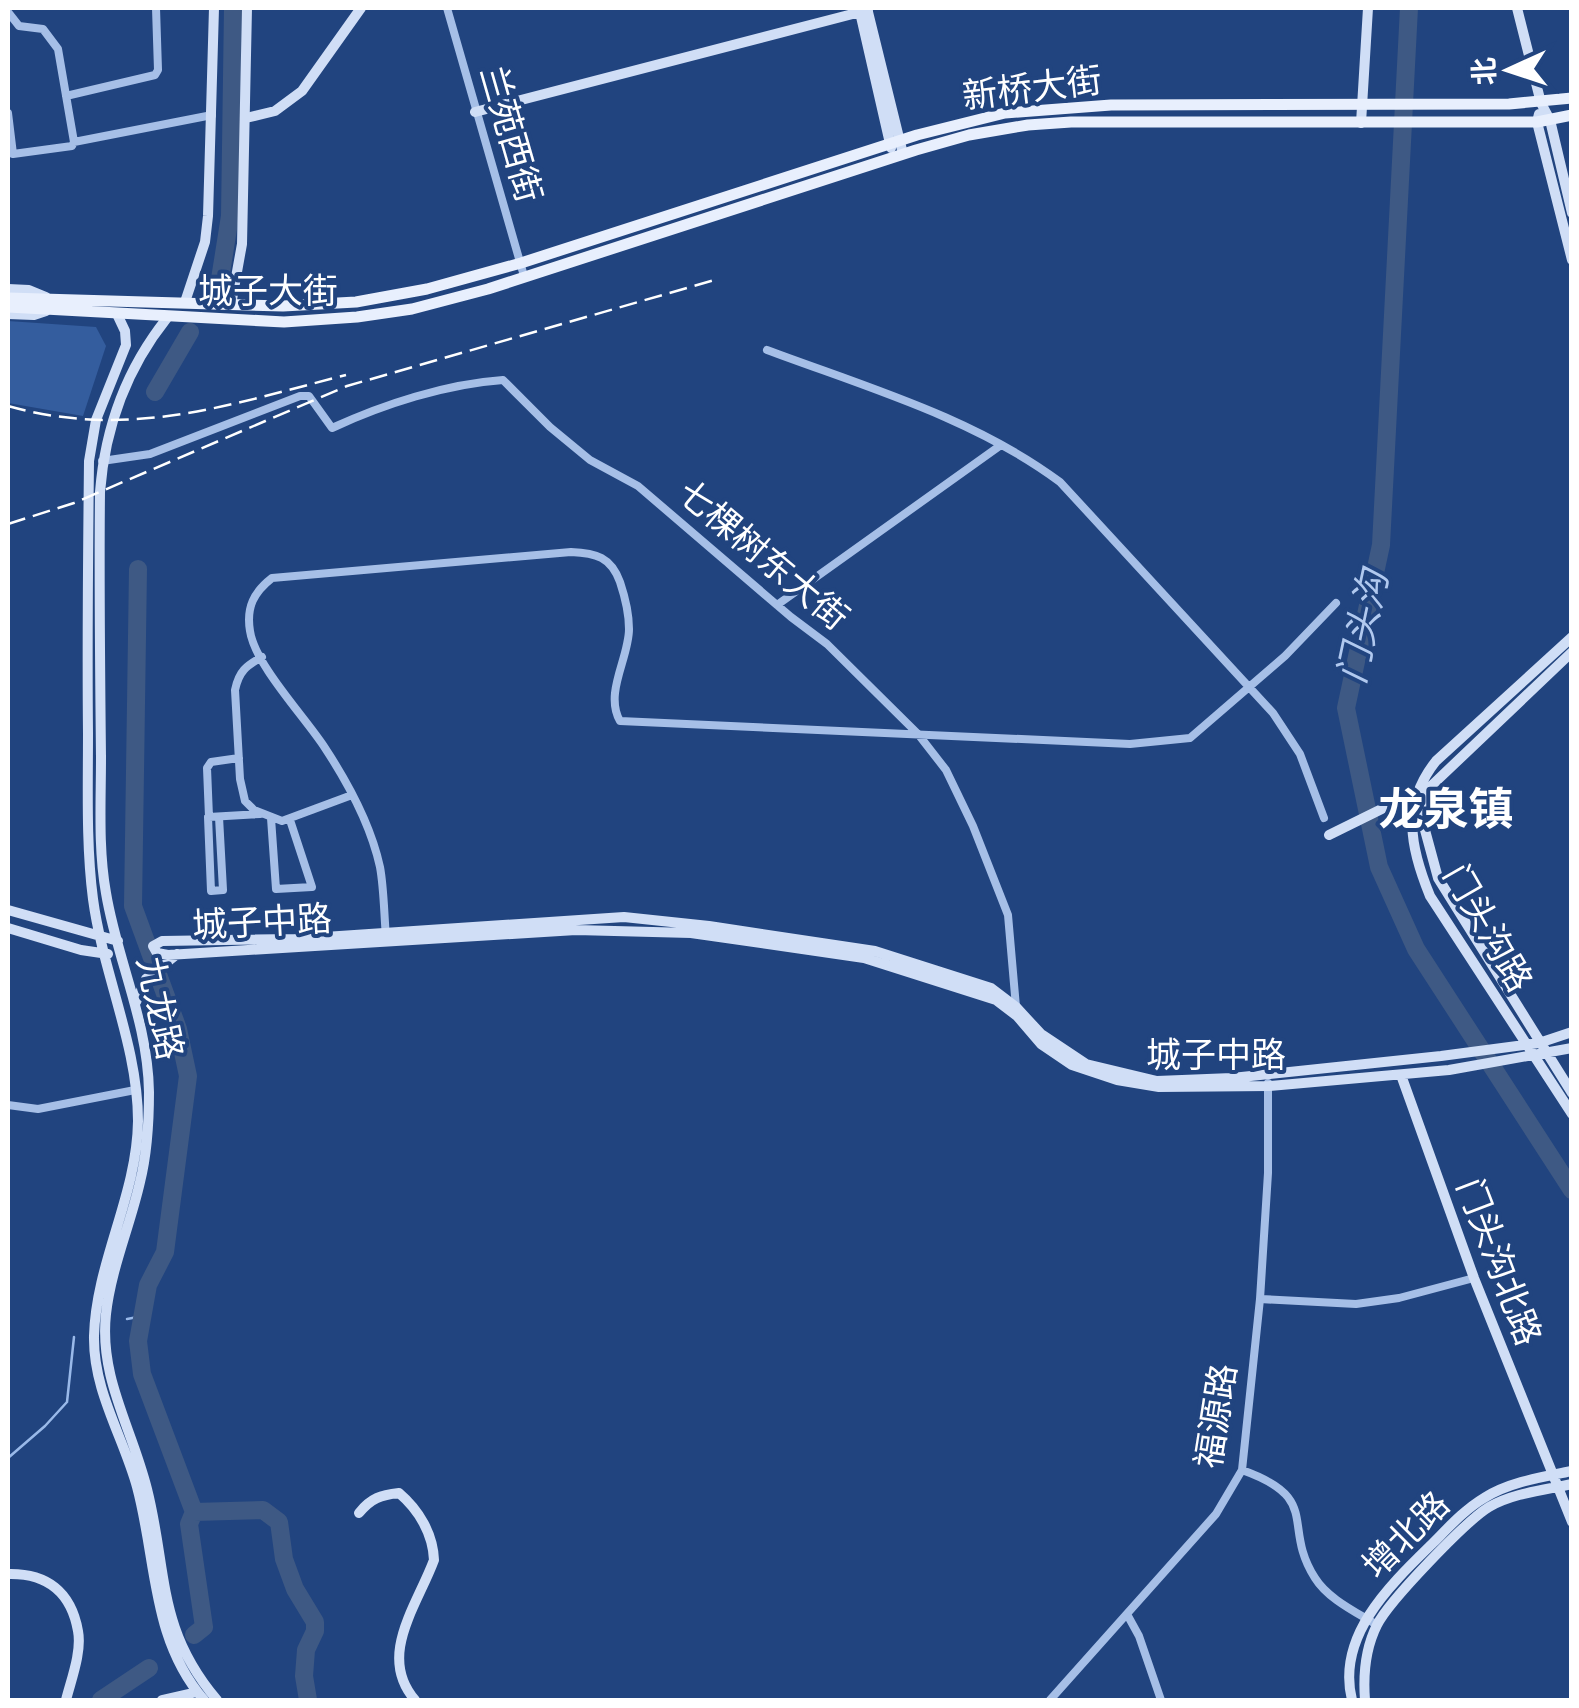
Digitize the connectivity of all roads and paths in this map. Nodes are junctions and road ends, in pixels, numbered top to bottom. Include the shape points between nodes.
1 (156, 8) edge
2 (214, 8) edge
3 (247, 8) edge
4 (360, 8) edge
5 (447, 8) edge
6 (1368, 8) edge
7 (1517, 8) edge
8 (864, 9) edge
9 (8, 12) edge
10 (66, 96) junction
11 (1572, 98) edge
12 (1541, 103) junction
13 (1362, 104) junction
14 (475, 112) junction
15 (8, 113) edge
16 (212, 115) junction
17 (1572, 115) edge
18 (246, 118) junction
19 (1544, 120) junction
20 (1361, 122) junction
21 (74, 142) junction
22 (895, 142) junction
23 (899, 156) junction
24 (1572, 212) edge
25 (1572, 260) edge
26 (523, 270) junction
27 (8, 289) edge
28 (8, 298) edge
29 (185, 302) junction
30 (51, 304) junction
31 (231, 305) junction
32 (8, 311) edge
33 (117, 314) junction
34 (167, 318) junction
35 (766, 350) dead end
36 (1001, 445) junction
37 (102, 461) junction
38 (1336, 604) dead end
39 (776, 605) junction
40 (1572, 637) edge
41 (1572, 652) edge
42 (262, 657) junction
43 (1248, 688) junction
44 (918, 734) junction
45 (238, 758) junction
46 (240, 780) junction
47 (352, 796) junction
48 (1420, 796) junction
49 (260, 814) junction
50 (240, 815) junction
51 (214, 817) junction
52 (271, 818) junction
53 (1324, 818) dead end
54 (290, 820) junction
55 (1328, 834) dead end
56 (8, 910) edge
57 (8, 928) edge
58 (386, 936) junction
59 (100, 938) junction
60 (118, 941) junction
61 (102, 954) junction
62 (177, 954) junction
63 (121, 955) junction
64 (135, 1003) junction
65 (1017, 1012) junction
66 (1572, 1032) edge
67 (1533, 1044) junction
68 (1572, 1048) edge
69 (1548, 1054) junction
70 (1535, 1057) junction
71 (1400, 1075) junction
72 (1268, 1080) junction
73 (135, 1090) junction
74 (1572, 1092) edge
75 (8, 1104) edge
76 (1572, 1114) edge
77 (1474, 1278) junction
78 (1260, 1299) junction
79 (1242, 1470) junction
80 (1572, 1471) edge
81 (1554, 1474) junction
82 (1572, 1484) edge
83 (1557, 1487) junction
84 (359, 1513) dead end
85 (1572, 1522) edge
86 (8, 1574) edge
87 (1128, 1616) junction
88 (1372, 1621) junction
89 (200, 1696) edge
90 (66, 1700) edge
91 (162, 1700) edge
92 (218, 1700) edge
93 (415, 1700) edge
94 (1050, 1700) edge
95 (1161, 1700) edge
96 (1352, 1700) edge
97 (1365, 1700) edge

1 - 10 street via 155,74
2 - 16 street
3 - 18 street
4 - 18 street via 302,91 275,111
5 - 14 street, 兰苑西街
6 - 13 street
7 - 12 street
8 - 14 street
8 - 22 street
9 - 10 street via 19,26 50,36
10 - 21 street
11 - 12 main road, 新桥大街
12 - 13 main road, 新桥大街
12 - 19 street
13 - 20 street
13 - 22 main road, 新桥大街 via 1041,108
14 - 26 street, 兰苑西街
15 - 21 street via 13,154
16 - 21 street
16 - 29 street via 205,242
17 - 19 main road, 新桥大街
18 - 31 street via 242,244
19 - 20 main road, 新桥大街
19 - 24 street
19 - 25 street
20 - 23 main road, 新桥大街 via 1028,125
22 - 23 street
22 - 26 main road, 新桥大街
23 - 26 main road, 新桥大街
26 - 31 main road, 城子大街 via 356,302
26 - 34 main road, 城子大街 via 412,309 357,318
27 - 30 street via 29,290
28 - 30 main road, 城子大街
29 - 30 main road, 城子大街
29 - 31 main road, 城子大街
30 - 32 main road, 城子大街
30 - 33 main road, 城子大街
33 - 34 main road, 城子大街
33 - 59 street, 九龙路 via 126,345 96,420 90,461 88,821
34 - 37 street, 九龙路 via 126,385
35 - 36 street
36 - 39 street
36 - 43 street via 1060,482
37 - 39 street, 七棵树东大街 via 150,454 300,396 309,396 332,428 470,382 503,380 590,460 638,486
37 - 60 street, 九龙路 via 102,854
38 - 43 street
39 - 44 street, 七棵树东大街 via 827,644
40 - 48 street via 1436,761 1420,781
41 - 48 street
42 - 44 street via 250,635 249,610 255,591 272,578 596,553 615,567 626,598 630,630 614,711 620,720
42 - 45 street via 238,677
42 - 47 street
43 - 44 street via 1190,738 1167,742
43 - 53 street via 1300,754
44 - 65 street, 七棵树东大街 via 946,770 1008,915
45 - 46 street
45 - 51 street via 206,768
46 - 49 street via 245,801
46 - 50 street
47 - 54 street
47 - 58 street via 380,866
48 - 55 street
48 - 67 street, 门头沟路 via 1438,878
49 - 50 street
49 - 52 street
50 - 51 street
51 - 51 street via 211,891 223,890
52 - 54 street
52 - 54 street via 276,889 312,886
56 - 59 street
57 - 61 street
58 - 62 street, 城子中路 via 297,949
58 - 62 street, 城子中路 via 154,946 157,954
58 - 65 street, 城子中路 via 576,930 711,935 864,958
59 - 60 street
59 - 61 street, 九龙路
60 - 63 street, 九龙路
61 - 63 street
61 - 73 street, 九龙路
62 - 64 street via 146,979
63 - 64 street, 九龙路
64 - 92 street, 九龙路 via 149,1092 146,1140 106,1310 107,1369 148,1490 170,1615 184,1652
65 - 72 street, 城子中路 via 1041,1044 1072,1065 1117,1080 1159,1087
66 - 67 street, 城子中路
67 - 69 street, 门头沟路
67 - 70 street, 门头沟路
67 - 72 street, 城子中路
68 - 69 street, 城子中路
69 - 70 street, 城子中路
69 - 74 street, 门头沟路
70 - 71 street, 城子中路
70 - 76 street, 门头沟路
71 - 72 street, 城子中路
71 - 77 street, 门头沟北路
72 - 78 street, 福源路
73 - 75 street via 38,1109
73 - 89 street, 九龙路 via 135,1158 97,1302 95,1361 141,1504 168,1640
77 - 78 street via 1356,1304
77 - 81 street, 门头沟北路
78 - 79 street, 福源路
79 - 87 street, 福源路 via 1216,1514
79 - 88 street via 1288,1494 1317,1582
80 - 81 street, 增北路
81 - 83 street, 门头沟北路
81 - 88 street, 增北路 via 1483,1498 1425,1552
82 - 83 street, 增北路
83 - 85 street, 门头沟北路
83 - 88 street, 增北路 via 1488,1508
84 - 93 street via 381,1495 399,1493 412,1504 434,1549 396,1655 399,1675
86 - 90 street via 48,1580 64,1597 79,1633
87 - 94 street, 福源路
87 - 95 street
88 - 96 street, 增北路 via 1353,1648
88 - 97 street, 增北路
89 - 91 street

